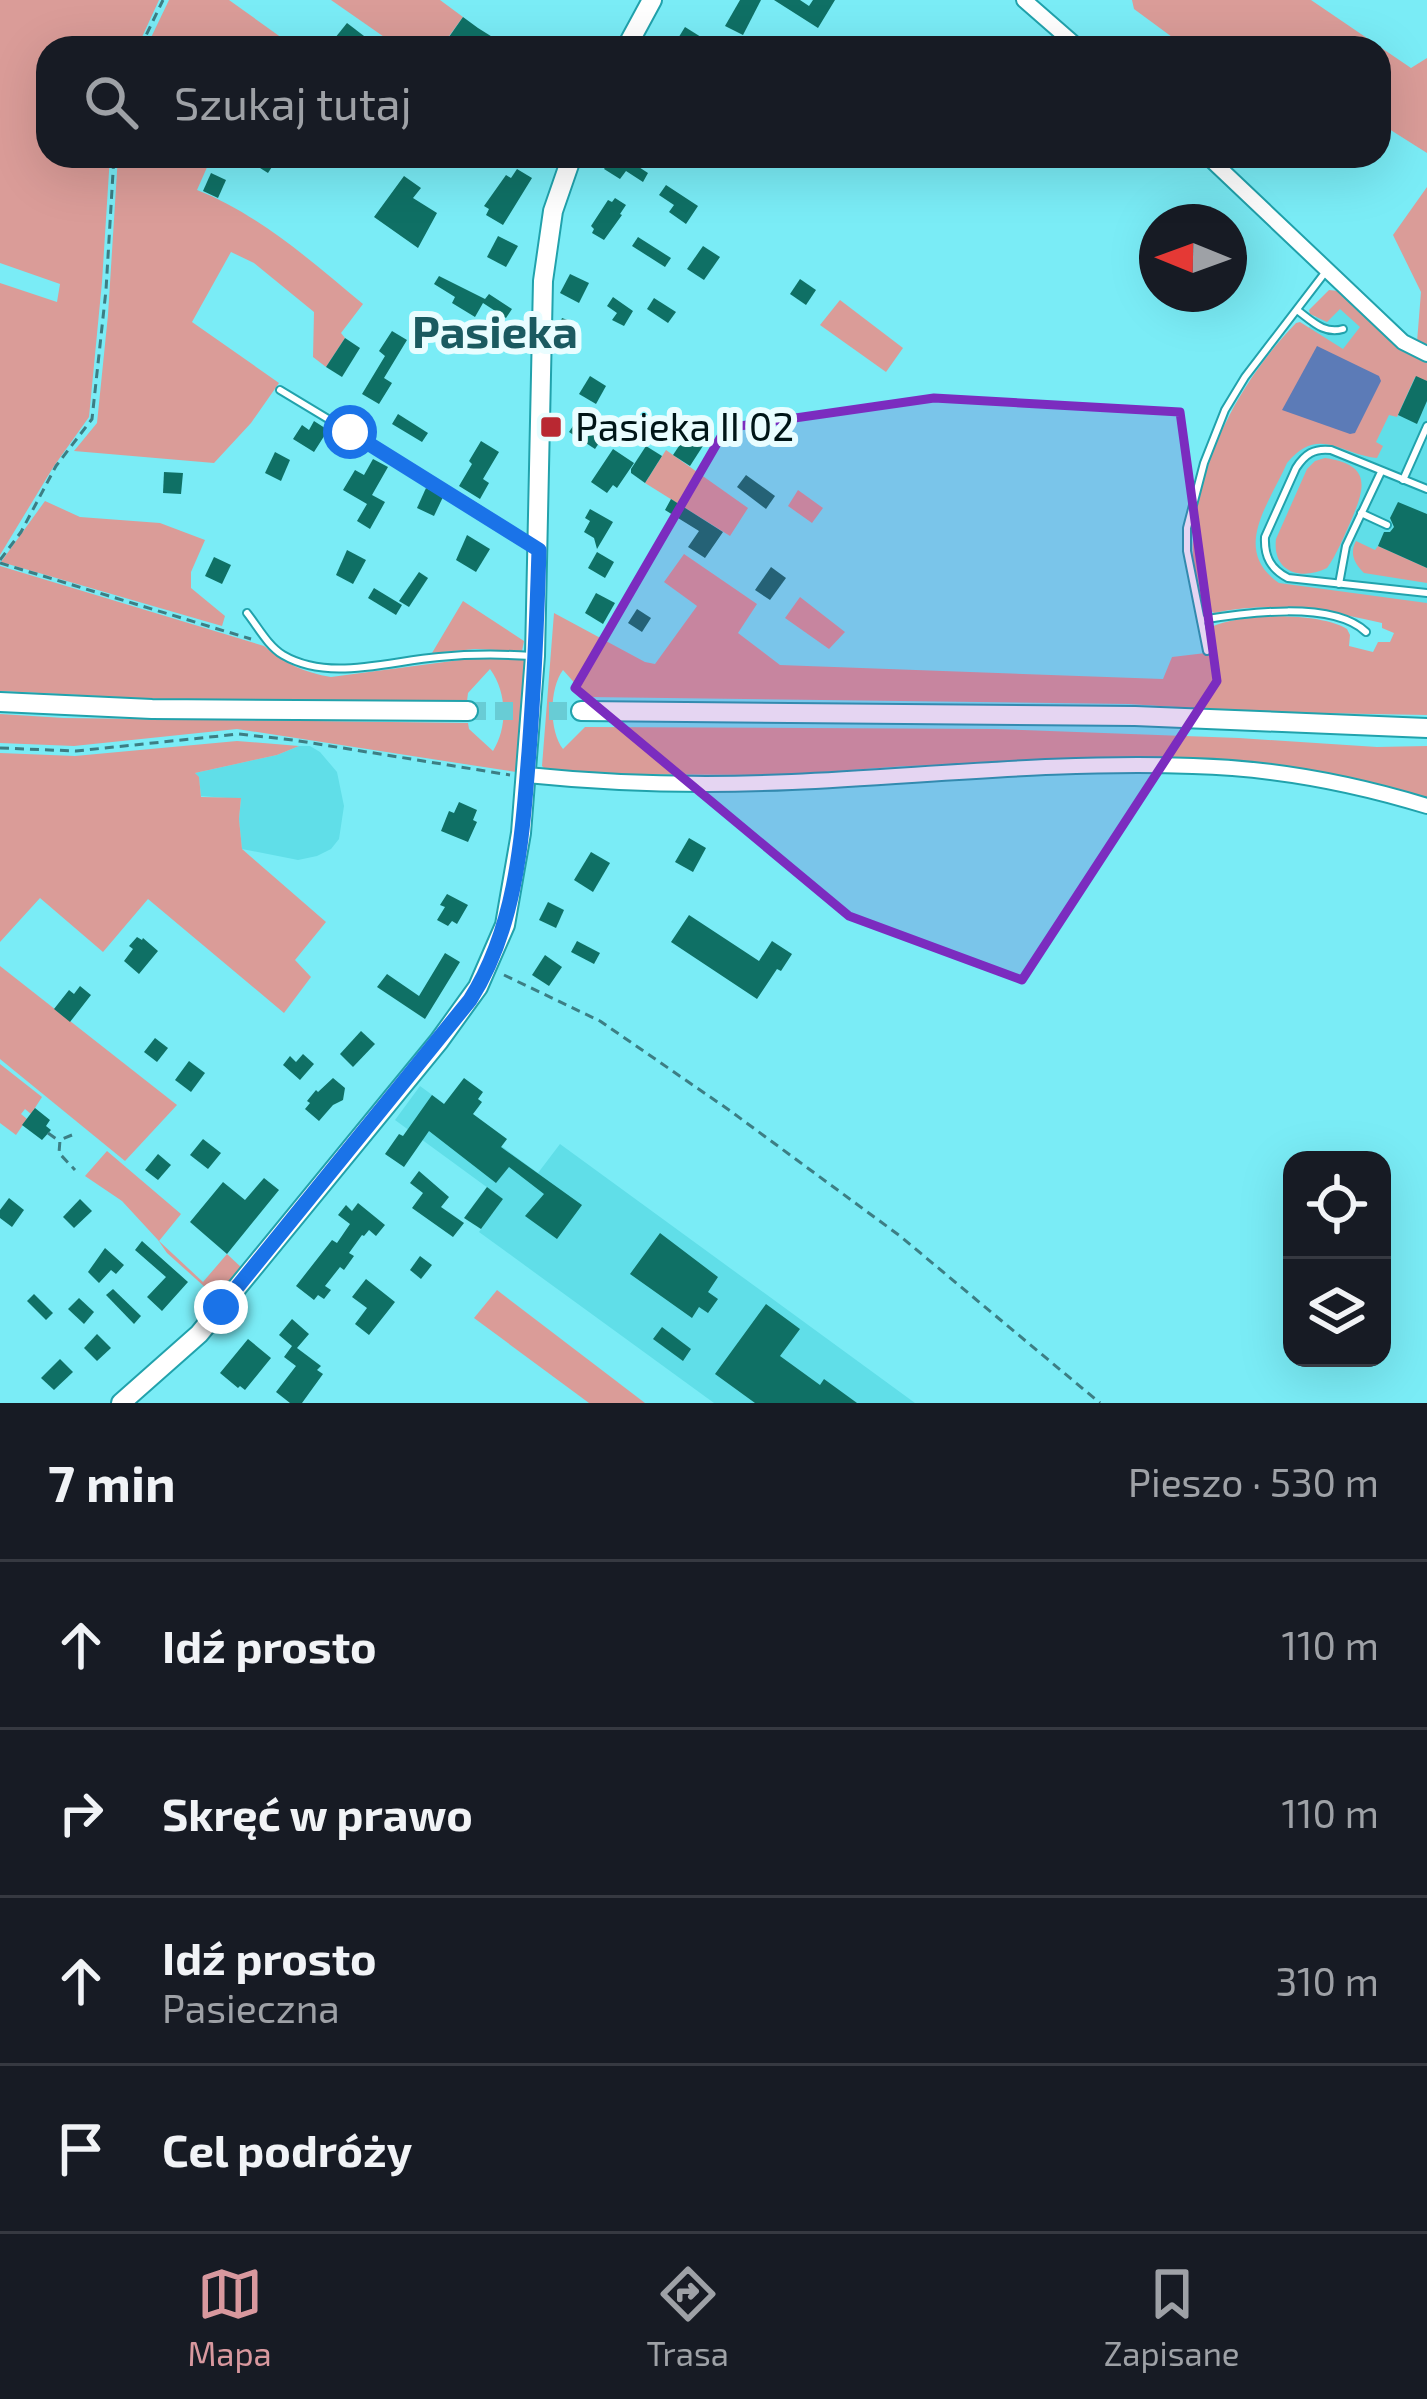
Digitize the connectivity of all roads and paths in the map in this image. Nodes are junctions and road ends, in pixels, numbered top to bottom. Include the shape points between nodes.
1 (164, 0) edge
2 (652, 0) edge
3 (1024, 0) edge
4 (146, 36) edge
5 (632, 36) edge
6 (1065, 36) edge
7 (112, 168) edge
8 (568, 168) edge
9 (1220, 168) edge
10 (1328, 270) junction
11 (1297, 310) junction
12 (1342, 328) dead end
13 (1427, 354) edge
14 (280, 390) dead end
15 (1427, 426) edge
16 (1382, 472) junction
17 (1403, 480) junction
18 (1427, 489) edge
19 (1361, 513) junction
20 (1388, 525) dead end
21 (539, 550) junction
22 (0, 562) edge
23 (1339, 584) junction
24 (1427, 593) edge
25 (248, 613) dead end
26 (1201, 620) junction
27 (1366, 632) dead end
28 (274, 648) junction
29 (1207, 651) dead end
30 (536, 656) junction
31 (0, 702) edge
32 (468, 711) tunnel mouth
33 (581, 711) tunnel mouth
34 (1427, 728) edge
35 (0, 748) edge
36 (527, 776) junction
37 (1427, 806) edge
38 (488, 965) junction
39 (48, 1133) dead end
40 (73, 1135) dead end
41 (60, 1141) junction
42 (75, 1170) dead end
43 (121, 1403) edge
44 (1100, 1403) edge

1 - 4 path
2 - 5 street
3 - 6 street
7 - 22 path via 92,419
8 - 21 street via 543,281
9 - 10 street
10 - 11 lane
10 - 13 street via 1403,342
11 - 12 lane via 1323,329
11 - 26 lane via 1225,410 1204,464 1186,551
14 - 21 lane
15 - 17 lane
16 - 17 lane
16 - 19 lane
16 - 23 lane via 1331,450 1309,452 1265,537 1280,573
17 - 18 lane
19 - 20 lane
19 - 23 lane
21 - 30 street
22 - 28 path
23 - 24 lane
25 - 28 lane
26 - 27 lane via 1322,614
26 - 29 lane
28 - 30 lane via 322,669
30 - 36 street
31 - 32 street
33 - 34 street via 1136,716
35 - 36 path via 76,751 239,734
36 - 37 street via 764,783 1194,766 1323,781
36 - 38 street via 511,898
38 - 43 street via 439,1041 199,1334
38 - 44 path via 600,1022 729,1110 900,1236
39 - 41 path
40 - 41 path
41 - 42 path via 59,1153

